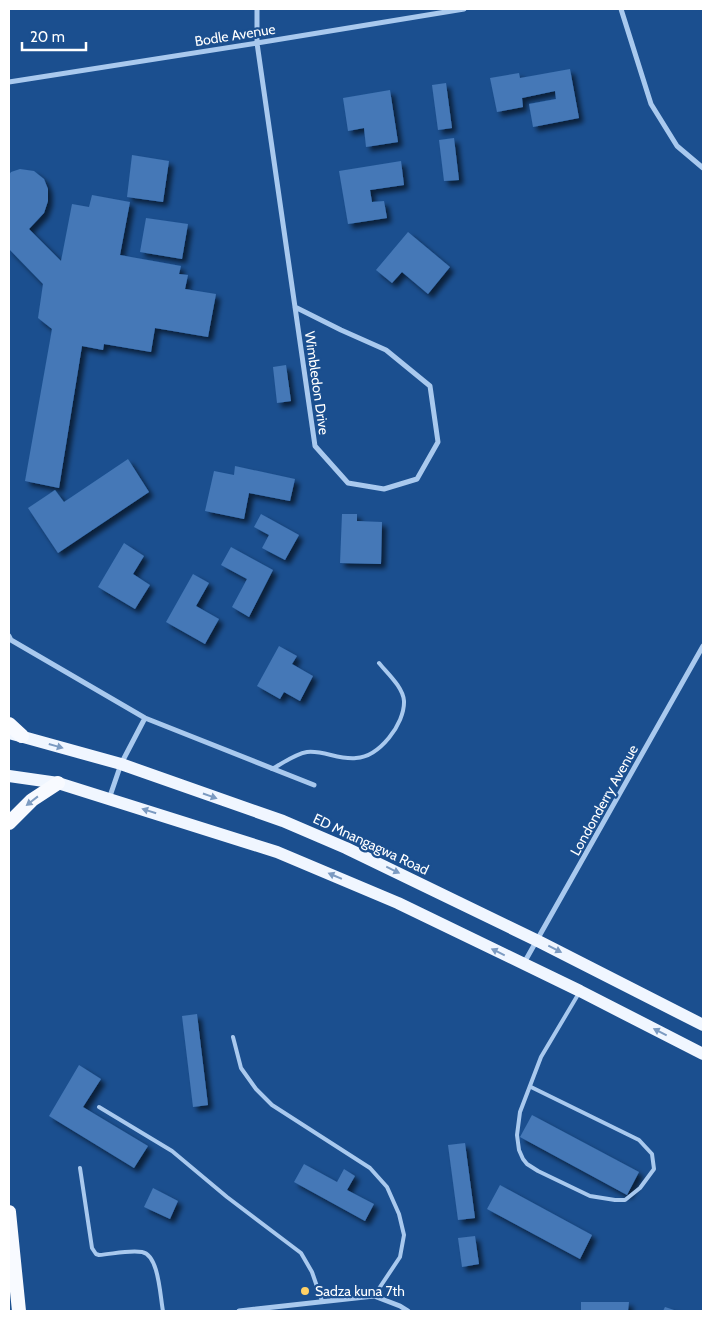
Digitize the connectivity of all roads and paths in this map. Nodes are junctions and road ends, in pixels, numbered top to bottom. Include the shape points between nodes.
1 (257, 9) edge
2 (464, 9) edge
3 (620, 9) edge
4 (257, 43) junction
5 (9, 82) edge
6 (703, 168) edge
7 (295, 307) junction
8 (9, 636) edge
9 (703, 646) edge
10 (379, 663) dead end
11 (145, 718) junction
12 (9, 724) edge
13 (16, 735) edge
14 (121, 764) junction
15 (272, 769) junction
16 (9, 776) edge
17 (58, 783) junction
18 (314, 785) dead end
19 (108, 799) junction
20 (9, 823) edge
21 (538, 941) junction
22 (523, 965) junction
23 (580, 991) junction
24 (703, 1025) edge
25 (233, 1037) dead end
26 (703, 1054) edge
27 (531, 1088) junction
28 (99, 1107) dead end
29 (80, 1168) dead end
30 (9, 1212) edge
31 (374, 1296) junction
32 (322, 1302) junction
33 (19, 1311) edge
34 (163, 1311) edge
35 (239, 1311) edge
36 (408, 1311) edge

1 - 4 street, Wimbledon Drive
2 - 4 street, Bodle Avenue
3 - 6 street via 651,104 677,146
4 - 5 street, Bodle Avenue
4 - 7 street, Wimbledon Drive
7 - 7 street, Wimbledon Drive via 386,350 430,386 438,442 417,479 384,489 348,483 315,446
8 - 11 street
9 - 21 street, Londonderry Avenue
10 - 15 lane via 399,688 404,701 397,724 381,747 369,756 357,758 303,753
11 - 14 street
11 - 15 street
12 - 13 highway
13 -> 14 main road, ED Mnangagwa Road
14 - 19 street
14 -> 21 main road, ED Mnangagwa Road via 283,821
15 - 18 street
16 - 17 main road
17 - 19 main road
17 -> 20 highway via 32,800
22 -> 19 main road via 398,903 277,852
21 - 22 street, Londonderry Avenue
21 -> 24 main road, ED Mnangagwa Road
22 - 23 main road
26 -> 23 main road
23 - 27 lane via 541,1057
25 - 31 lane via 241,1068 272,1105 370,1168 388,1187 404,1235 400,1257
27 - 27 lane via 645,1145 652,1154 654,1169 640,1188 625,1200 590,1196 527,1164 519,1150 518,1124
28 - 32 lane via 172,1152 301,1253 312,1272
29 - 34 lane via 92,1248 99,1255 143,1252 152,1257
30 - 33 highway
31 - 32 street
31 - 36 street
32 - 35 street

